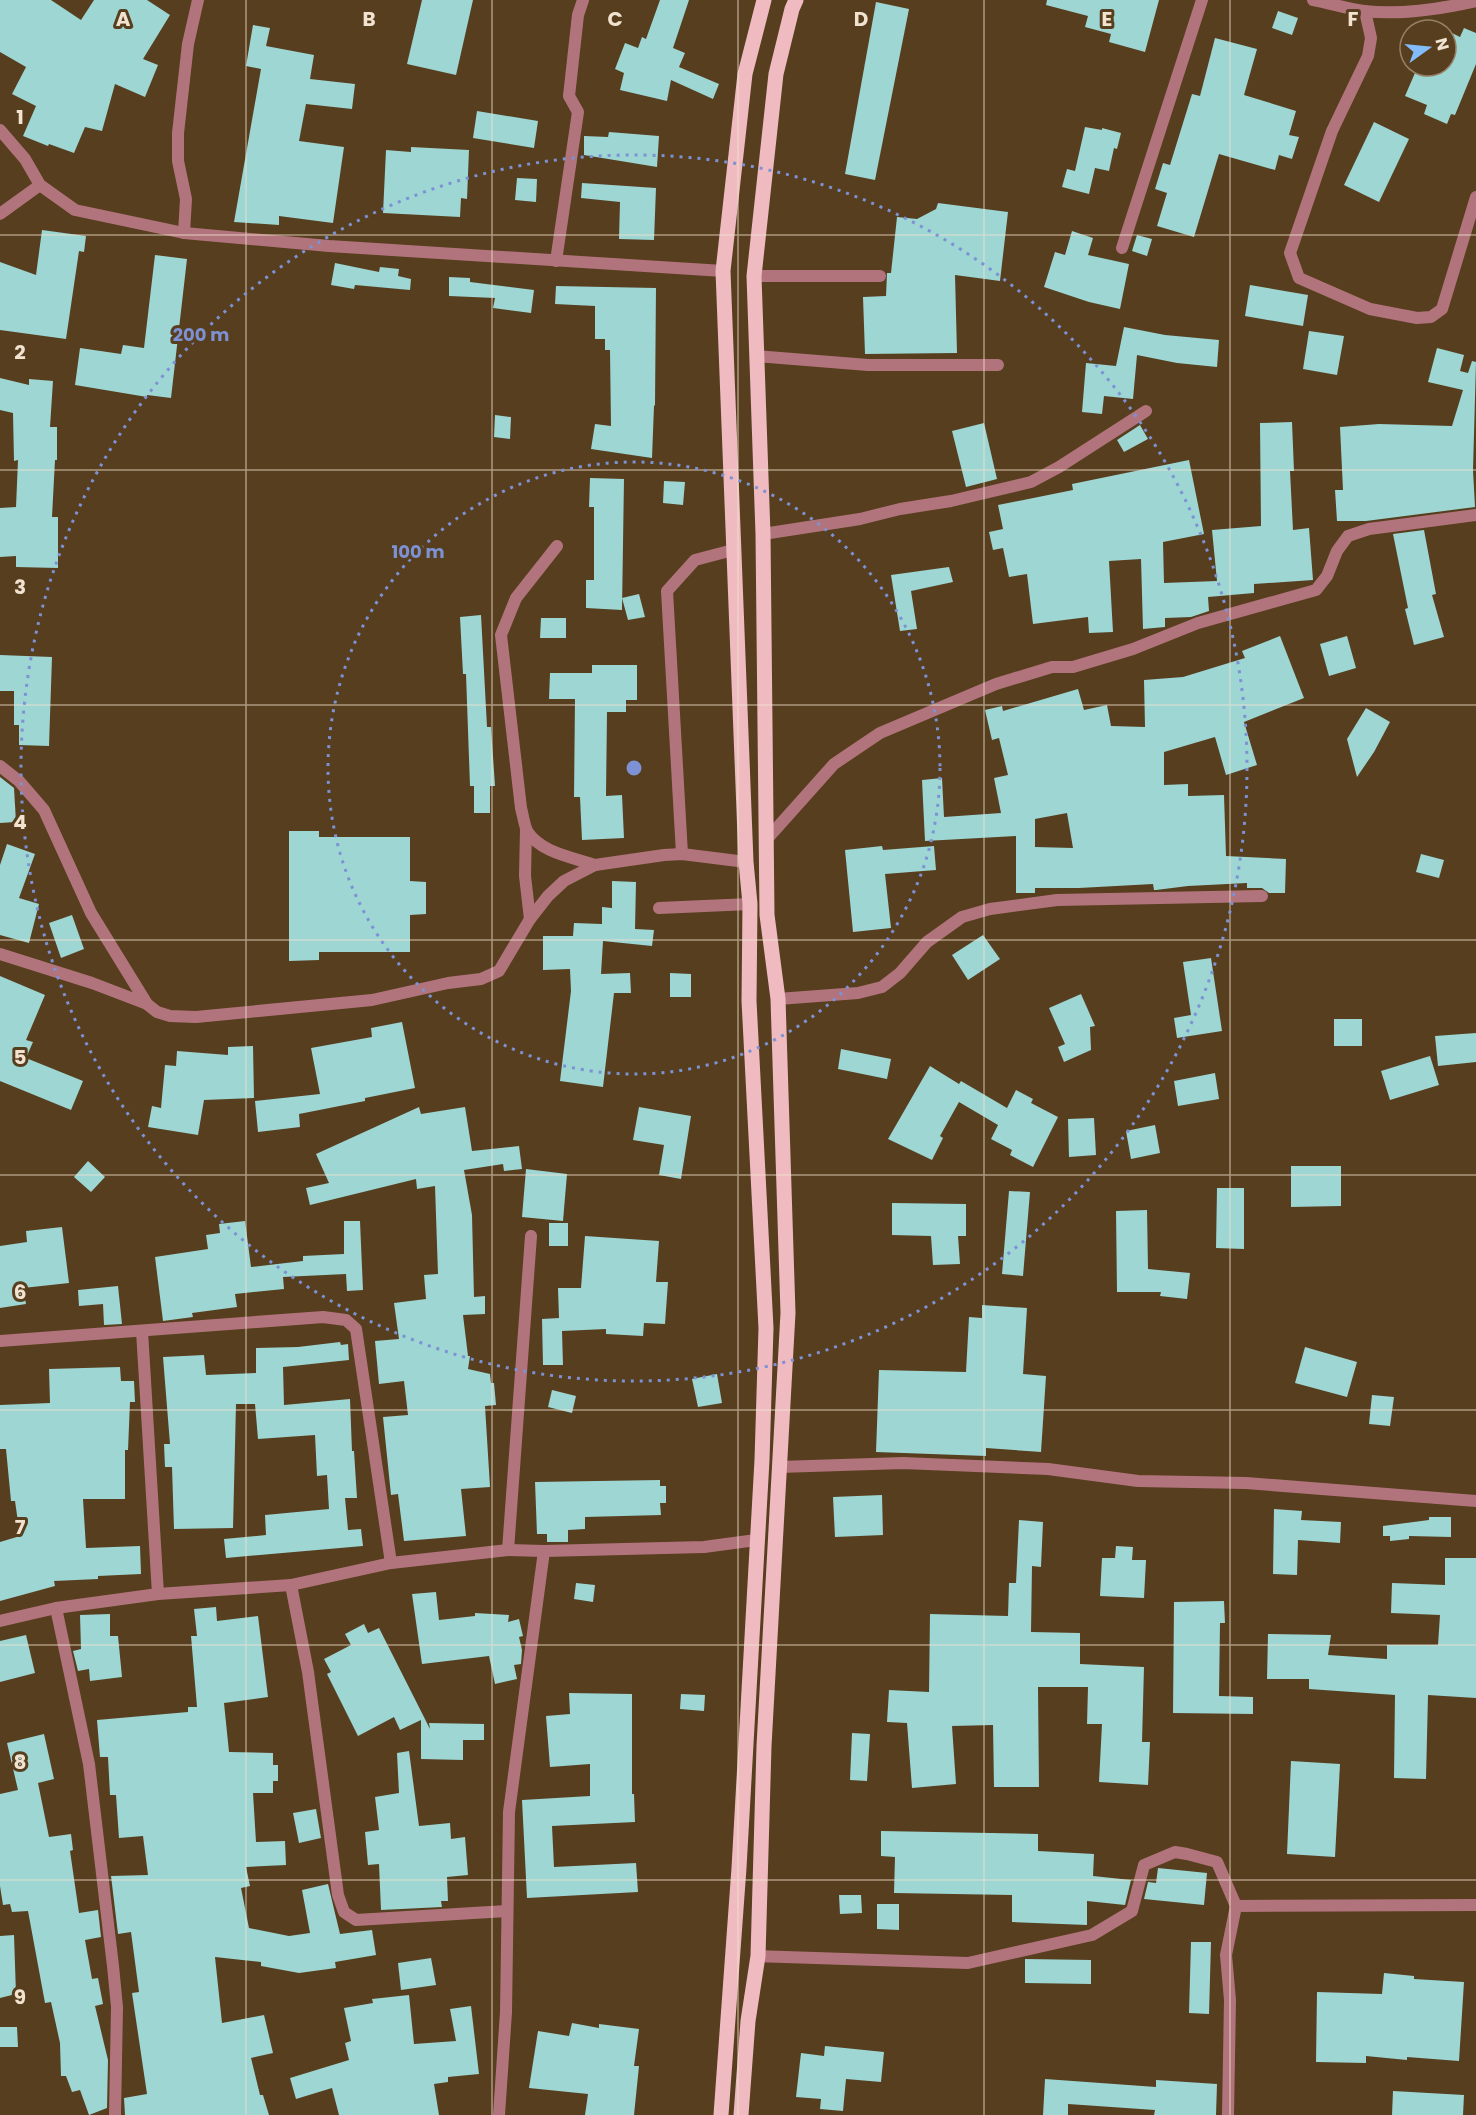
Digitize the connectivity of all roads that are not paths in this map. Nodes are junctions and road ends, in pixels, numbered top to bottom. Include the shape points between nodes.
1 (198, 0) edge
2 (583, 0) edge
3 (765, 0) edge
4 (796, 0) edge
5 (1202, 0) edge
6 (1313, 0) edge
7 (1476, 1) edge
8 (1365, 11) junction
9 (0, 130) edge
10 (40, 185) junction
11 (1476, 197) edge
12 (0, 214) edge
13 (184, 233) junction
14 (1122, 248) dead end
15 (556, 261) junction
16 (723, 271) junction
17 (754, 276) junction
18 (880, 276) dead end
19 (756, 357) junction
20 (998, 365) dead end
21 (1146, 411) dead end
22 (1476, 515) edge
23 (763, 534) junction
24 (557, 546) dead end
25 (733, 550) junction
26 (0, 766) edge
27 (526, 829) junction
28 (767, 839) junction
29 (682, 854) junction
30 (746, 862) junction
31 (595, 865) junction
32 (1262, 896) dead end
33 (750, 904) junction
34 (659, 908) dead end
35 (530, 919) junction
36 (0, 954) edge
37 (778, 999) junction
38 (147, 1004) junction
39 (531, 1236) dead end
40 (142, 1331) junction
41 (0, 1341) edge
42 (779, 1467) junction
43 (1476, 1501) edge
44 (756, 1540) junction
45 (508, 1550) junction
46 (544, 1551) junction
47 (391, 1563) junction
48 (291, 1585) junction
49 (158, 1594) junction
50 (57, 1608) junction
51 (0, 1621) edge
52 (1476, 1905) edge
53 (1236, 1906) junction
54 (507, 1911) junction
55 (758, 1956) junction
56 (115, 2115) edge
57 (500, 2115) edge
58 (721, 2115) edge
59 (741, 2115) edge
60 (1228, 2115) edge

1 - 13 street via 188,44 178,133 178,161 186,199
2 - 15 street via 568,96 578,112
3 - 16 main road via 745,74
4 - 17 main road via 776,74
5 - 14 street
6 - 8 street
7 - 8 street via 1415,11
8 - 11 street via 1371,38 1368,56 1332,131 1290,253 1299,278 1370,309 1431,317 1442,309
9 - 10 street via 25,159
10 - 12 street
10 - 13 street via 75,210
13 - 15 street
15 - 16 street
16 - 25 main road
17 - 18 street
17 - 19 main road
19 - 20 street via 868,365
19 - 23 main road
21 - 23 street via 1031,482 860,519
22 - 28 street via 1369,529 1348,536 1316,590 1198,623 1073,667 1052,667 996,684 880,733 834,764
23 - 28 main road
24 - 27 street via 516,598 501,635
25 - 29 street via 695,560 667,591
25 - 30 main road
26 - 38 street via 44,810 91,913
27 - 31 street via 546,849
27 - 35 street via 525,876
28 - 37 main road via 767,915
29 - 30 street
29 - 31 street
30 - 33 main road
31 - 35 street via 564,881
32 - 37 street via 1057,900 990,909 962,917 927,942 900,974 882,987 858,993
33 - 34 street
33 - 44 main road via 750,1013 766,1328
35 - 38 street via 499,970 481,979 372,1000 207,1016 170,1016
36 - 38 street
37 - 42 main road via 788,1313
39 - 45 street
40 - 41 street
40 - 47 street via 323,1317 346,1320 356,1329
40 - 49 street
42 - 43 street via 903,1463 1048,1469 1138,1481 1246,1483
42 - 55 main road via 764,1746
44 - 46 street via 704,1547
44 - 58 main road
45 - 46 street
45 - 47 street
46 - 54 street via 509,1812
47 - 48 street
48 - 49 street
48 - 54 street via 309,1672 338,1895 344,1912 356,1920
49 - 50 street
50 - 51 street
50 - 56 street via 88,1764 113,1966 117,2007
52 - 53 street
53 - 55 street via 1216,1862 1174,1852 1144,1865 1132,1911 1092,1935 968,1963
53 - 60 street via 1226,1955 1230,2000
54 - 57 street
55 - 59 main road via 748,2021

